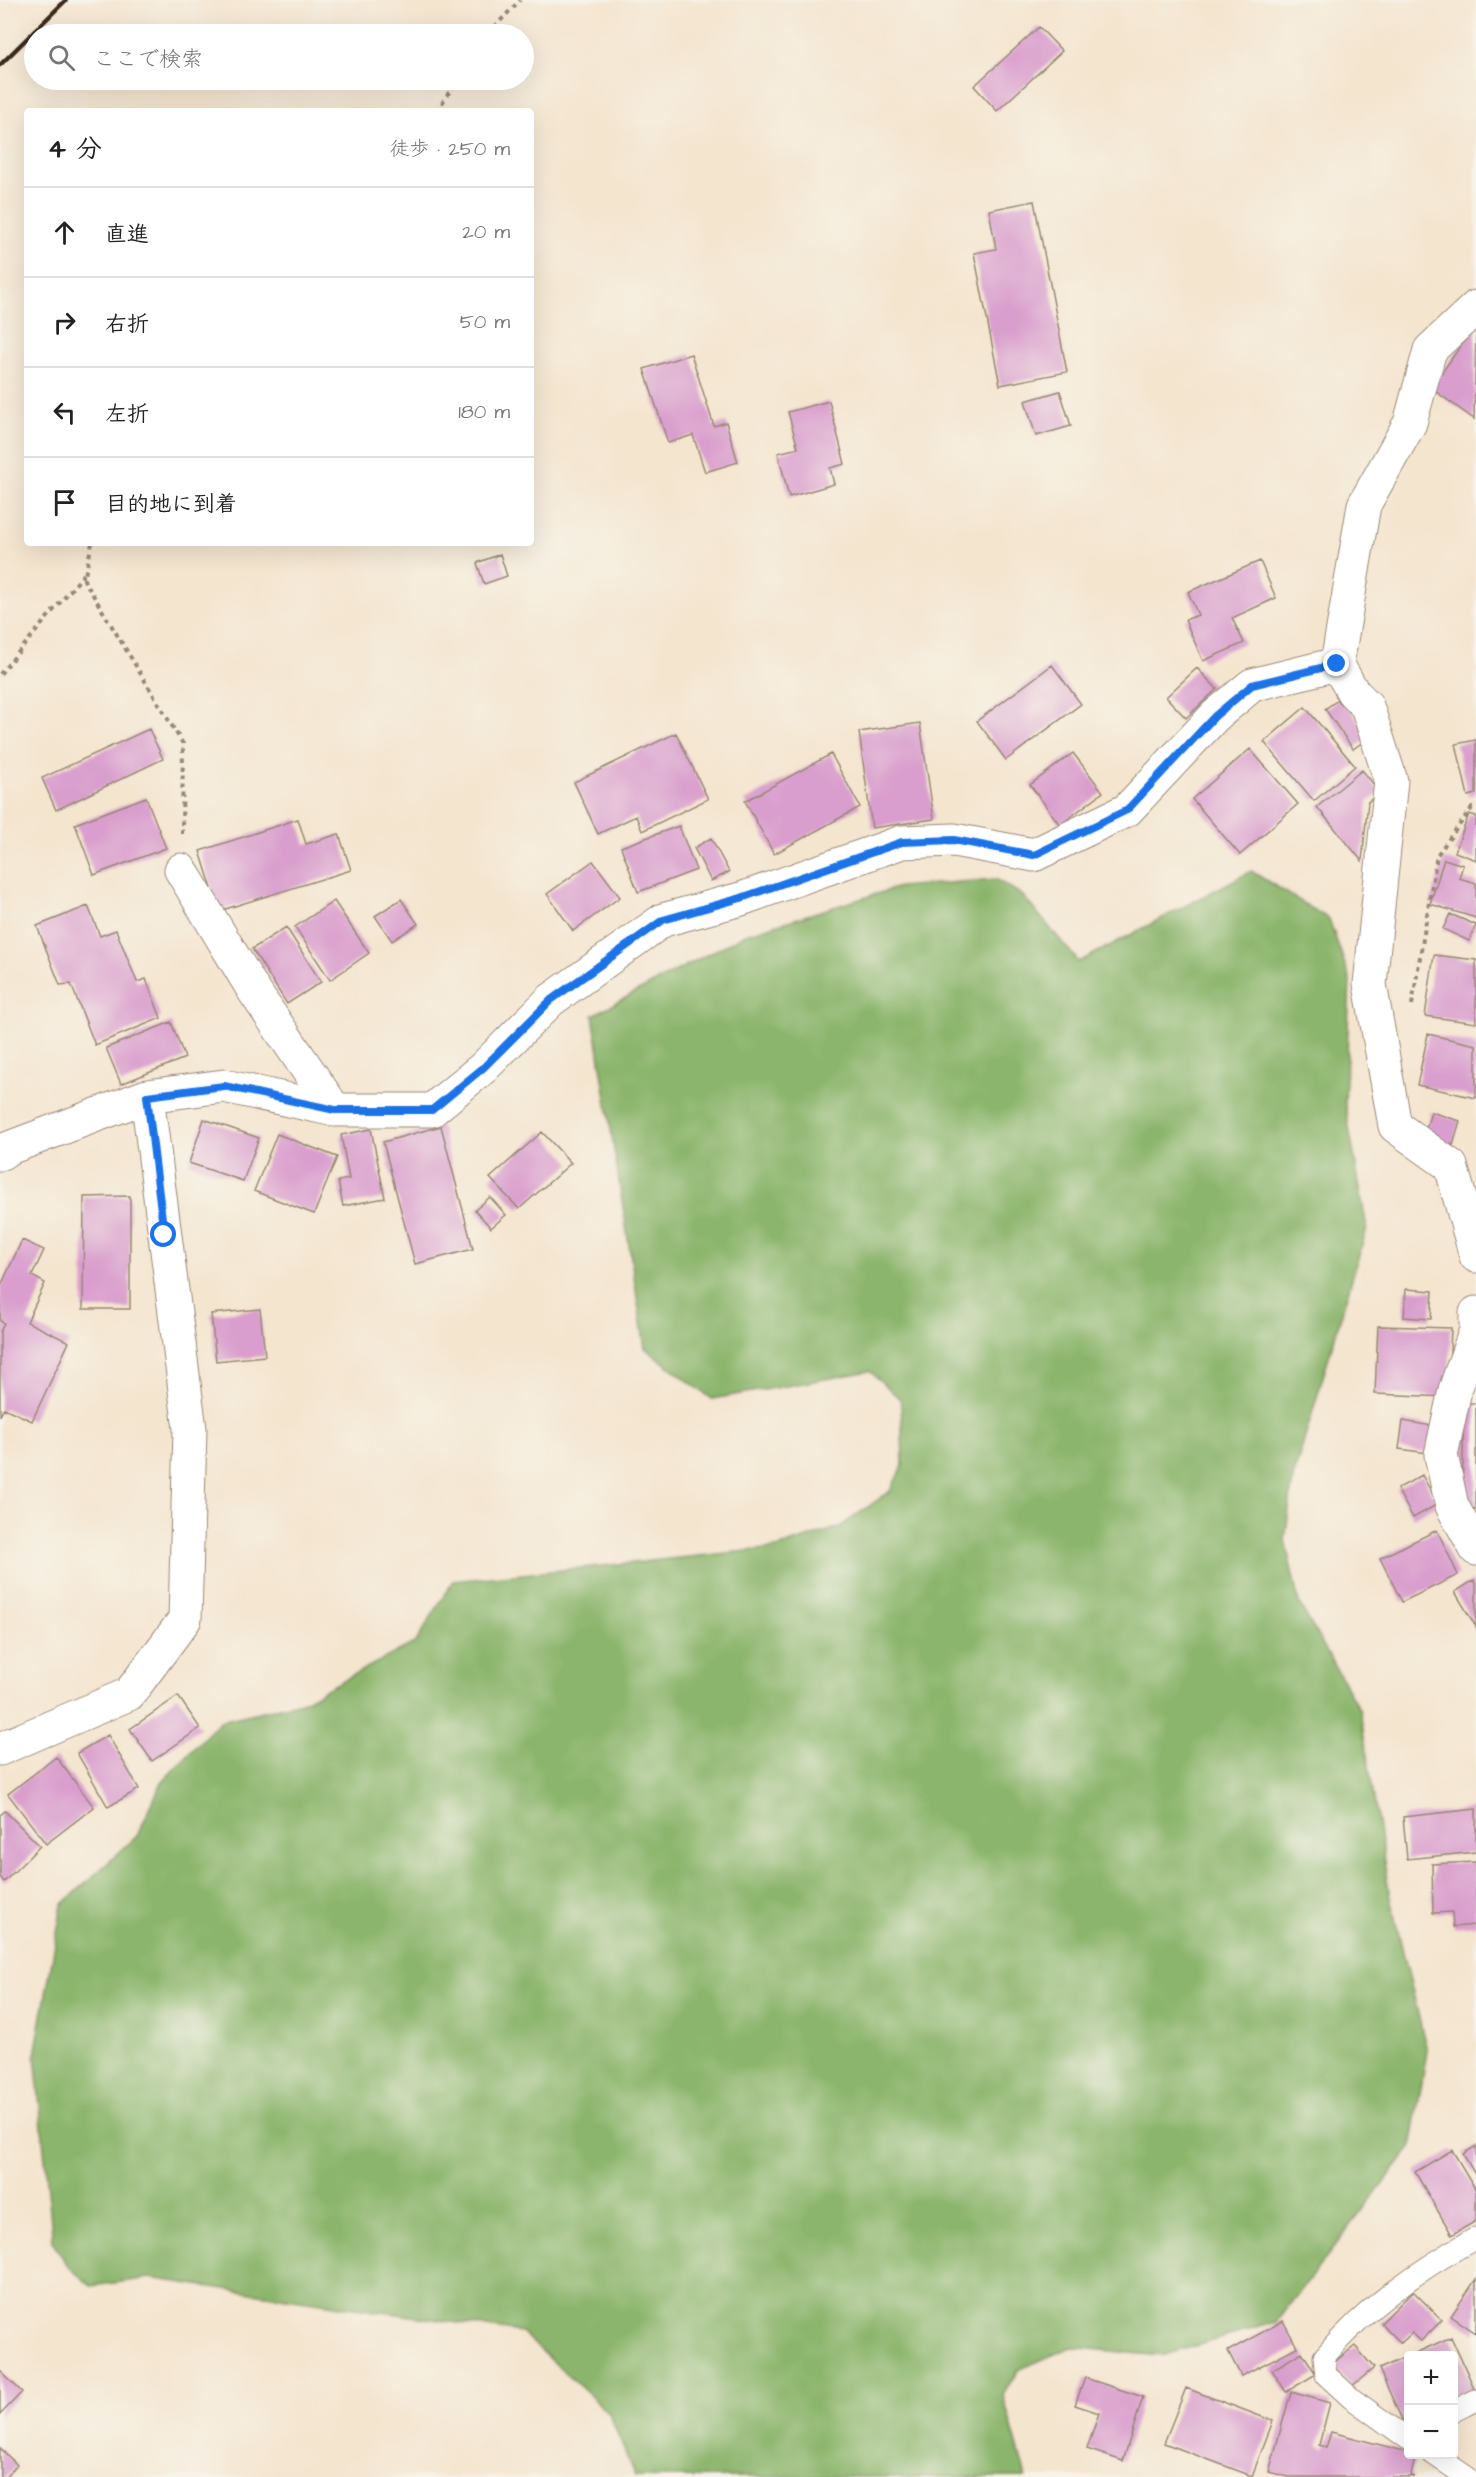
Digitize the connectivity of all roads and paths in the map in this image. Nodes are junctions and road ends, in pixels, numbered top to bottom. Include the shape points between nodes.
1 (520, 0) edge
2 (497, 24) edge
3 (450, 90) edge
4 (439, 108) edge
5 (1476, 307) edge
6 (91, 546) edge
7 (86, 573) junction
8 (1337, 664) junction
9 (0, 674) edge
10 (1476, 809) edge
11 (181, 870) joint
12 (1382, 1047) junction
13 (147, 1096) junction
14 (335, 1110) junction
15 (0, 1154) edge
16 (1476, 1256) edge
17 (1476, 1313) edge
18 (1465, 1390) edge
19 (1476, 1549) edge
20 (0, 1749) edge
21 (1476, 2238) edge
22 (1476, 2400) edge
23 (1458, 2409) edge
24 (1404, 2434) edge
25 (1440, 2459) edge
26 (1467, 2477) edge

1 - 2 path
3 - 4 path
5 - 8 street via 1430,350 1410,423 1364,505
6 - 7 path
7 - 9 path
7 - 11 path via 84,580 183,744
8 - 12 street via 1353,692 1368,706 1391,781 1370,984
8 - 14 street via 1252,685 1215,716 1127,810 1034,855 954,840 902,842 741,898 663,920 551,1000 483,1068 432,1110
10 - 12 path via 1472,808 1437,855 1414,1002
11 - 14 street via 254,991
12 - 16 street via 1395,1126 1451,1166
13 - 14 street via 224,1086
13 - 15 street
13 - 20 street via 190,1429 185,1619 129,1694
17 - 18 street
18 - 19 street via 1441,1455 1452,1506
21 - 24 lane via 1363,2314 1324,2356 1326,2375 1351,2398
22 - 23 lane
25 - 26 lane

